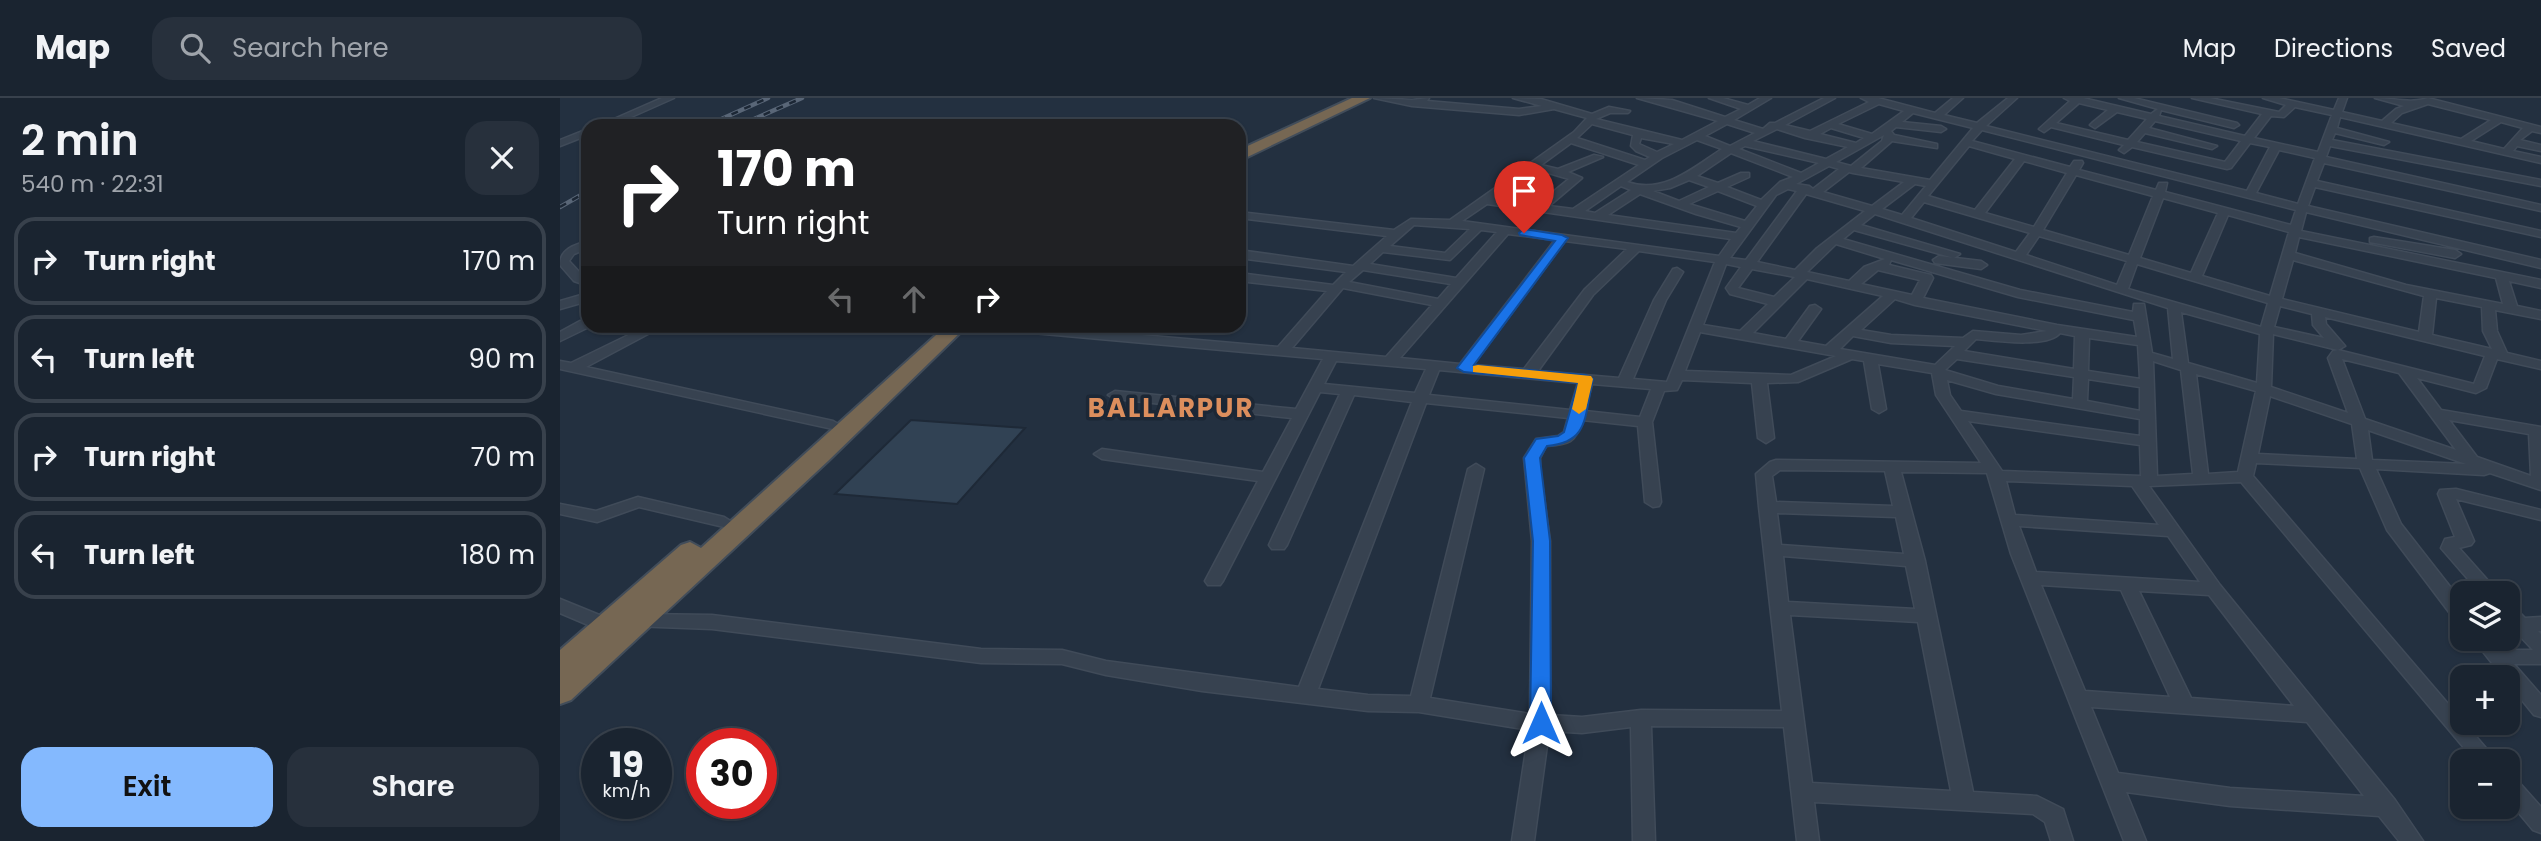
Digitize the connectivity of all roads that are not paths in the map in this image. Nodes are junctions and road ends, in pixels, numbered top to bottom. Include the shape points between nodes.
1 (670, 98) edge
2 (1350, 98) edge
3 (1363, 98) edge
4 (1378, 98) edge
5 (1427, 98) edge
6 (1517, 98) edge
7 (1641, 98) edge
8 (1713, 98) edge
9 (1765, 98) edge
10 (1831, 98) edge
11 (1865, 98) edge
12 (1902, 98) edge
13 (1942, 98) edge
14 (1959, 98) edge
15 (2013, 98) edge
16 (2123, 98) edge
17 (2196, 98) edge
18 (2267, 98) edge
19 (2343, 98) edge
20 (2379, 98) edge
21 (2443, 98) edge
22 (2075, 99) edge
23 (1543, 100) edge
24 (1443, 101) edge
25 (1878, 101) junction
26 (2428, 101) junction
27 (2168, 102) edge
28 (2412, 102) edge
29 (1416, 103) junction
30 (2293, 104) junction
31 (1552, 107) junction
32 (1749, 108) junction
33 (1947, 108) junction
34 (2115, 109) junction
35 (1911, 110) junction
36 (1625, 111) dead end
37 (2244, 112) junction
38 (2268, 113) junction
39 (2335, 113) junction
40 (1937, 116) junction
41 (2058, 116) junction
42 (2152, 117) junction
43 (1733, 118) junction
44 (620, 119) edge
45 (1592, 119) junction
46 (2498, 120) junction
47 (1894, 124) junction
48 (2049, 124) junction
49 (2385, 124) junction
50 (1830, 125) junction
51 (2095, 125) junction
52 (2234, 125) junction
53 (1980, 126) junction
54 (1779, 127) junction
55 (2400, 128) junction
56 (2529, 128) junction
57 (1941, 130) dead end
58 (2541, 130) edge
59 (1766, 133) junction
60 (1638, 134) junction
61 (1887, 134) junction
62 (2224, 134) junction
63 (581, 135) edge
64 (1810, 135) junction
65 (1697, 136) junction
66 (2136, 136) junction
67 (1873, 138) junction
68 (1570, 139) junction
69 (2033, 139) junction
70 (2249, 139) junction
71 (2384, 142) junction
72 (2463, 142) junction
73 (2514, 142) junction
74 (560, 143) edge
75 (1683, 143) junction
76 (1746, 143) junction
77 (1967, 143) junction
78 (1246, 145) edge
79 (1934, 146) dead end
80 (2276, 146) junction
81 (1859, 147) junction
82 (2324, 147) junction
83 (2541, 148) edge
84 (1732, 150) junction
85 (1784, 150) junction
86 (2084, 152) junction
87 (1246, 153) edge
88 (2207, 153) junction
89 (2378, 153) junction
90 (2499, 153) junction
91 (1658, 156) junction
92 (1598, 157) dead end
93 (2022, 157) junction
94 (2118, 160) junction
95 (2541, 160) edge
96 (1826, 163) junction
97 (2430, 163) junction
98 (1647, 164) junction
99 (1535, 166) junction
100 (1850, 170) junction
101 (2073, 171) junction
102 (2375, 171) junction
103 (1560, 172) junction
104 (2170, 174) junction
105 (1745, 175) dead end
106 (2392, 175) junction
107 (1688, 176) junction
108 (1800, 176) junction
109 (2541, 176) edge
110 (1913, 180) junction
111 (2417, 181) junction
112 (1620, 183) junction
113 (2311, 183) junction
114 (2541, 183) edge
115 (1784, 184) junction
116 (1935, 184) junction
117 (1716, 188) junction
118 (1639, 190) junction
119 (1810, 190) junction
120 (2157, 194) junction
121 (2250, 195) junction
122 (1923, 198) junction
123 (1486, 200) junction
124 (1666, 200) junction
125 (1763, 204) junction
126 (1679, 205) junction
127 (2365, 206) junction
128 (1654, 207) dead end
129 (1540, 208) junction
130 (2420, 208) junction
131 (2541, 208) edge
132 (1874, 210) junction
133 (2224, 211) junction
134 (1575, 213) junction
135 (1642, 214) dead end
136 (1978, 214) junction
137 (1246, 216) edge
138 (1598, 216) junction
139 (2541, 216) edge
140 (1905, 219) junction
141 (1630, 221) junction
142 (1452, 223) junction
143 (2298, 223) junction
144 (1478, 227) junction
145 (1506, 230) junction
146 (1847, 230) junction
147 (1743, 231) junction
148 (2037, 231) junction
149 (1396, 233) junction
150 (2412, 234) junction
151 (2541, 234) edge
152 (1562, 238) junction
153 (2461, 238) junction
154 (581, 247) edge
155 (1378, 248) junction
156 (1635, 248) junction
157 (1990, 249) junction
158 (1246, 255) edge
159 (2288, 255) junction
160 (2014, 256) junction
161 (1894, 257) junction
162 (2132, 258) junction
163 (1722, 260) junction
164 (562, 262) edge
165 (1983, 264) junction
166 (2541, 264) edge
167 (1750, 265) junction
168 (1877, 266) junction
169 (1358, 268) junction
170 (2461, 270) junction
171 (1677, 272) dead end
172 (1801, 274) junction
173 (2195, 277) junction
174 (2502, 277) junction
175 (581, 278) edge
176 (1246, 278) edge
177 (581, 280) edge
178 (1979, 281) junction
179 (1460, 282) junction
180 (560, 284) edge
181 (2541, 284) edge
182 (1338, 286) junction
183 (1850, 286) junction
184 (2120, 290) junction
185 (2430, 294) junction
186 (1891, 296) junction
187 (2138, 296) junction
188 (581, 299) edge
189 (1915, 301) junction
190 (2275, 301) junction
191 (1777, 302) junction
192 (1441, 303) junction
193 (2000, 303) junction
194 (560, 305) edge
195 (2488, 305) junction
196 (2174, 306) junction
197 (1815, 309) dead end
198 (2511, 309) junction
199 (2318, 311) junction
200 (2541, 315) edge
201 (2140, 317) junction
202 (581, 326) edge
203 (1694, 327) junction
204 (2267, 331) junction
205 (1851, 332) junction
206 (640, 333) edge
207 (931, 333) edge
208 (931, 333) edge
209 (1059, 333) edge
210 (2066, 333) junction
211 (2082, 335) junction
212 (1743, 336) junction
213 (560, 337) edge
214 (2425, 338) junction
215 (1965, 342) junction
216 (1789, 344) junction
217 (2145, 349) junction
218 (1283, 350) junction
219 (2342, 350) junction
220 (1829, 351) junction
221 (1954, 354) junction
222 (2498, 354) junction
223 (1332, 355) junction
224 (1850, 355) junction
225 (1870, 358) junction
226 (2540, 360) edge
227 (1390, 361) junction
228 (1434, 365) junction
229 (567, 366) edge
230 (2184, 366) junction
231 (1464, 368) junction
232 (2404, 370) junction
233 (1938, 372) junction
234 (1528, 374) junction
235 (1676, 375) junction
236 (2080, 375) junction
237 (560, 376) edge
238 (1586, 379) junction
239 (1759, 379) junction
240 (1624, 383) junction
241 (2146, 384) junction
242 (1660, 386) junction
243 (1315, 387) junction
244 (2263, 389) junction
245 (1349, 391) junction
246 (1115, 395) dead end
247 (1422, 397) junction
248 (2080, 404) junction
249 (1879, 409) dead end
250 (2435, 413) junction
251 (1300, 414) junction
252 (1578, 415) junction
253 (1957, 415) junction
254 (2146, 416) junction
255 (1645, 422) junction
256 (2359, 422) junction
257 (833, 425) junction
258 (2539, 431) edge
259 (1766, 438) dead end
260 (2149, 442) junction
261 (814, 452) junction
262 (1102, 454) dead end
263 (2249, 458) junction
264 (2470, 459) junction
265 (2365, 463) junction
266 (2433, 466) junction
267 (1892, 467) junction
268 (1476, 469) dead end
269 (1995, 472) junction
270 (2508, 472) junction
271 (1268, 477) junction
272 (2245, 477) junction
273 (2202, 479) junction
274 (2540, 480) edge
275 (2143, 481) junction
276 (2456, 494) junction
277 (1653, 502) dead end
278 (1768, 507) junction
279 (560, 509) edge
280 (1903, 512) junction
281 (2541, 515) edge
282 (2008, 520) junction
283 (724, 522) junction
284 (2172, 531) junction
285 (1278, 545) dead end
286 (1774, 550) junction
287 (1916, 561) junction
288 (2030, 578) junction
289 (1214, 581) dead end
290 (2479, 581) edge
291 (2128, 586) junction
292 (2214, 589) junction
293 (2450, 600) edge
294 (560, 606) edge
295 (1779, 608) junction
296 (1924, 616) junction
297 (639, 621) junction
298 (2520, 622) edge
299 (2541, 625) edge
300 (607, 626) junction
301 (2520, 628) edge
302 (2541, 646) edge
303 (2492, 651) edge
304 (2497, 657) junction
305 (2541, 657) edge
306 (560, 667) edge
307 (560, 692) edge
308 (1306, 695) junction
309 (2078, 698) junction
310 (1419, 705) junction
311 (2185, 708) junction
312 (2541, 709) edge
313 (2315, 715) junction
314 (1641, 718) junction
315 (1795, 719) junction
316 (1541, 723) junction
317 (2477, 749) edge
318 (2111, 781) junction
319 (1803, 793) junction
320 (2520, 796) edge
321 (1964, 800) junction
322 (2387, 807) junction
323 (2537, 812) edge
324 (1523, 841) edge
325 (1644, 841) edge
326 (1808, 841) edge
327 (2062, 841) edge
328 (2135, 841) edge
329 (2412, 841) edge

1 - 44 street
2 - 78 highway
3 - 87 highway
4 - 29 street
5 - 29 street
6 - 23 street
7 - 43 street
8 - 32 street
9 - 32 street
10 - 54 street
11 - 25 street
12 - 35 street
13 - 33 street
14 - 33 street
15 - 53 street
16 - 27 street
17 - 37 street
18 - 30 street
19 - 39 street
20 - 28 street
21 - 26 street
22 - 34 street
22 - 41 street
23 - 31 street
24 - 29 street
24 - 31 street via 1519,112
25 - 35 street
25 - 50 street
26 - 28 street
26 - 46 street
27 - 37 street
27 - 42 street
27 - 52 street
28 - 49 street
30 - 38 street via 2283,115
30 - 39 street
31 - 45 street
32 - 43 street
33 - 40 street
34 - 42 street
34 - 51 street
35 - 40 street
35 - 47 street
36 - 45 street via 1609,110
37 - 38 street
37 - 52 street
38 - 70 street
39 - 49 street
39 - 82 street
40 - 53 street
41 - 48 street
41 - 51 street
42 - 62 street
42 - 66 street
43 - 54 street
43 - 59 street
43 - 65 street
45 - 60 street
45 - 68 street
46 - 56 street
46 - 72 street
47 - 57 street
47 - 61 street
48 - 66 street
48 - 69 street
49 - 55 street
50 - 64 street
50 - 67 street
51 - 66 street
52 - 62 street
53 - 69 street
53 - 77 street
54 - 59 street
54 - 64 street
55 - 71 street
55 - 72 street via 2435,140
56 - 58 street
56 - 73 street
59 - 76 street
60 - 75 street
60 - 91 street via 1634,144
61 - 67 street
61 - 79 street
61 - 100 street
62 - 70 street
62 - 88 street
63 - 74 street
64 - 81 street
64 - 85 street
65 - 75 street
65 - 84 street
66 - 88 street
66 - 88 street
66 - 94 street
67 - 81 street
68 - 98 street
68 - 99 street
69 - 86 street
70 - 80 street
70 - 88 street via 2227,166
71 - 82 street
71 - 89 street
72 - 90 street
73 - 83 street
73 - 90 street
75 - 91 street
76 - 84 street
76 - 85 street
77 - 93 street
77 - 116 street
80 - 82 street
80 - 121 street
81 - 96 street
82 - 89 street
82 - 102 street
82 - 113 street
84 - 107 street
84 - 108 street
85 - 96 street
86 - 94 street
86 - 101 street
89 - 97 street
89 - 102 street
90 - 95 street
91 - 98 street
92 - 103 street
93 - 101 street
93 - 136 street
94 - 104 street
96 - 100 street
96 - 108 street
97 - 109 street via 2429,152
97 - 111 street
97 - 114 street
98 - 112 street
99 - 103 street
99 - 123 street
100 - 110 street
100 - 119 street
101 - 120 street
101 - 148 street
102 - 106 street
103 - 129 street via 1577,178
104 - 120 street
104 - 121 street
105 - 117 street
106 - 111 street
106 - 127 street
107 - 117 street
107 - 118 street via 1666,186
108 - 115 street
110 - 116 street
110 - 132 street
111 - 131 street
111 - 139 street via 2421,189
112 - 118 street
112 - 134 street
113 - 127 street
113 - 143 street
115 - 119 street
115 - 125 street
116 - 122 street
117 - 125 street
117 - 126 street
118 - 124 street
118 - 138 street
119 - 132 street
119 - 167 street
120 - 133 street
120 - 162 street
121 - 143 street
122 - 136 street
122 - 140 street
123 - 129 street
123 - 142 street
124 - 126 street
124 - 128 street
125 - 147 street
126 - 147 street
127 - 130 street
127 - 143 street
127 - 150 street
129 - 134 street
130 - 150 street
130 - 153 street
132 - 140 street
132 - 146 street
133 - 143 street
133 - 173 street
134 - 138 street
135 - 141 street
136 - 148 street
137 - 149 street
138 - 141 street
140 - 157 street
141 - 147 street
142 - 144 street
142 - 149 street via 1411,222
143 - 153 street
143 - 159 street
143 - 170 street
144 - 145 street
144 - 155 street via 1446,257
145 - 152 street
145 - 179 street
146 - 157 street
146 - 161 street
146 - 165 street via 1932,258
146 - 172 street
147 - 163 street
148 - 160 street
148 - 162 street
149 - 155 street
150 - 153 street
151 - 153 street
152 - 156 street
152 - 231 street
153 - 166 street
153 - 170 street
154 - 164 street
155 - 169 street
156 - 163 street
156 - 234 street via 1590,292
157 - 160 street
158 - 169 street
159 - 185 street
159 - 190 street
160 - 165 street via 2006,263
160 - 184 street
161 - 168 street
161 - 178 street
162 - 173 street
162 - 184 street
163 - 167 street
163 - 203 street
164 - 175 street
165 - 178 street
167 - 172 street
167 - 191 street via 1733,290
168 - 183 street
168 - 189 street via 1927,278
169 - 179 street
169 - 182 street
170 - 174 street
171 - 240 street
172 - 183 street
172 - 191 street
173 - 190 street
174 - 181 street
174 - 198 street
176 - 182 street
177 - 180 street
178 - 193 street
179 - 192 street
182 - 192 street
182 - 218 street
183 - 186 street
184 - 187 street
185 - 195 street
185 - 214 street
186 - 189 street
186 - 205 street
187 - 196 street
187 - 201 street
188 - 194 street
189 - 193 street
190 - 199 street
190 - 204 street
191 - 212 street
192 - 227 street
193 - 201 street via 2030,297
193 - 210 street
195 - 198 street
195 - 222 street
196 - 204 street
196 - 230 street
197 - 216 street
198 - 200 street
199 - 214 street
199 - 219 street via 2320,325
201 - 217 street
202 - 213 street
203 - 212 street
203 - 235 street
204 - 219 street
204 - 244 street
205 - 215 street
205 - 220 street
206 - 229 street
207 - 257 highway
208 - 261 highway
209 - 218 street
210 - 211 street
210 - 215 street via 2021,339 1978,334
211 - 217 street
211 - 236 street
212 - 216 street
214 - 222 street
215 - 221 street
216 - 220 street
217 - 230 street
217 - 241 street
218 - 223 street
219 - 232 street
219 - 256 street via 2335,358
220 - 224 street
221 - 233 street
221 - 236 street
222 - 226 street
222 - 232 street via 2479,388
223 - 227 street
223 - 243 street
224 - 225 street
224 - 239 street via 1793,379
225 - 233 street
225 - 249 street
227 - 228 street
228 - 231 street
228 - 247 street
229 - 237 street
229 - 257 street
230 - 244 street
230 - 273 street
231 - 234 street
232 - 250 street
233 - 248 street via 1996,390
233 - 253 street via 1943,395
234 - 238 street
235 - 239 street
235 - 242 street via 1672,387
236 - 241 street
236 - 248 street
238 - 240 street
238 - 252 street
239 - 259 street
240 - 242 street
241 - 254 street
242 - 255 street
243 - 245 street
243 - 251 street
244 - 256 street
244 - 263 street
245 - 247 street
245 - 285 street
246 - 251 street
247 - 252 street
247 - 308 street
248 - 254 street
250 - 258 street
250 - 264 street
251 - 271 street
252 - 255 street
252 - 316 street via 1569,437 1541,442 1532,458 1541,541
253 - 260 street
253 - 269 street
254 - 260 street
255 - 277 street
256 - 264 street
256 - 265 street
257 - 261 highway
258 - 274 street
260 - 275 street
261 - 283 highway
261 - 297 highway
262 - 271 street
263 - 265 street
263 - 272 street
264 - 270 street
265 - 266 street
265 - 293 street via 2393,526
266 - 270 street
266 - 276 street
267 - 269 street
267 - 278 street via 1776,465 1764,474
267 - 280 street
268 - 310 street
269 - 275 street
269 - 282 street
270 - 274 street
271 - 289 street
272 - 273 street
272 - 317 street
273 - 275 street
275 - 284 street
276 - 281 street
276 - 290 street via 2445,496 2465,541 2451,543 2450,548
278 - 280 street
278 - 286 street
279 - 283 street via 597,517 638,502
280 - 287 street
282 - 284 street
282 - 288 street
283 - 300 highway
284 - 292 street
286 - 287 street
286 - 295 street
287 - 296 street
288 - 291 street
288 - 309 street
291 - 292 street
291 - 311 street
292 - 313 street
294 - 300 street
295 - 296 street
295 - 315 street
296 - 321 street
297 - 307 highway
297 - 308 street via 712,621 981,656 1062,657 1202,683
298 - 299 street
300 - 306 highway
301 - 302 street
303 - 304 street
304 - 305 street
304 - 312 street
308 - 310 street
309 - 311 street
309 - 318 street
310 - 316 street
311 - 313 street
313 - 322 street
314 - 315 street
314 - 316 street via 1611,724
314 - 325 street
315 - 319 street
316 - 324 street
318 - 322 street via 2230,797
318 - 328 street
319 - 321 street
319 - 326 street
320 - 323 street
321 - 327 street via 2044,808 2055,816
322 - 329 street

